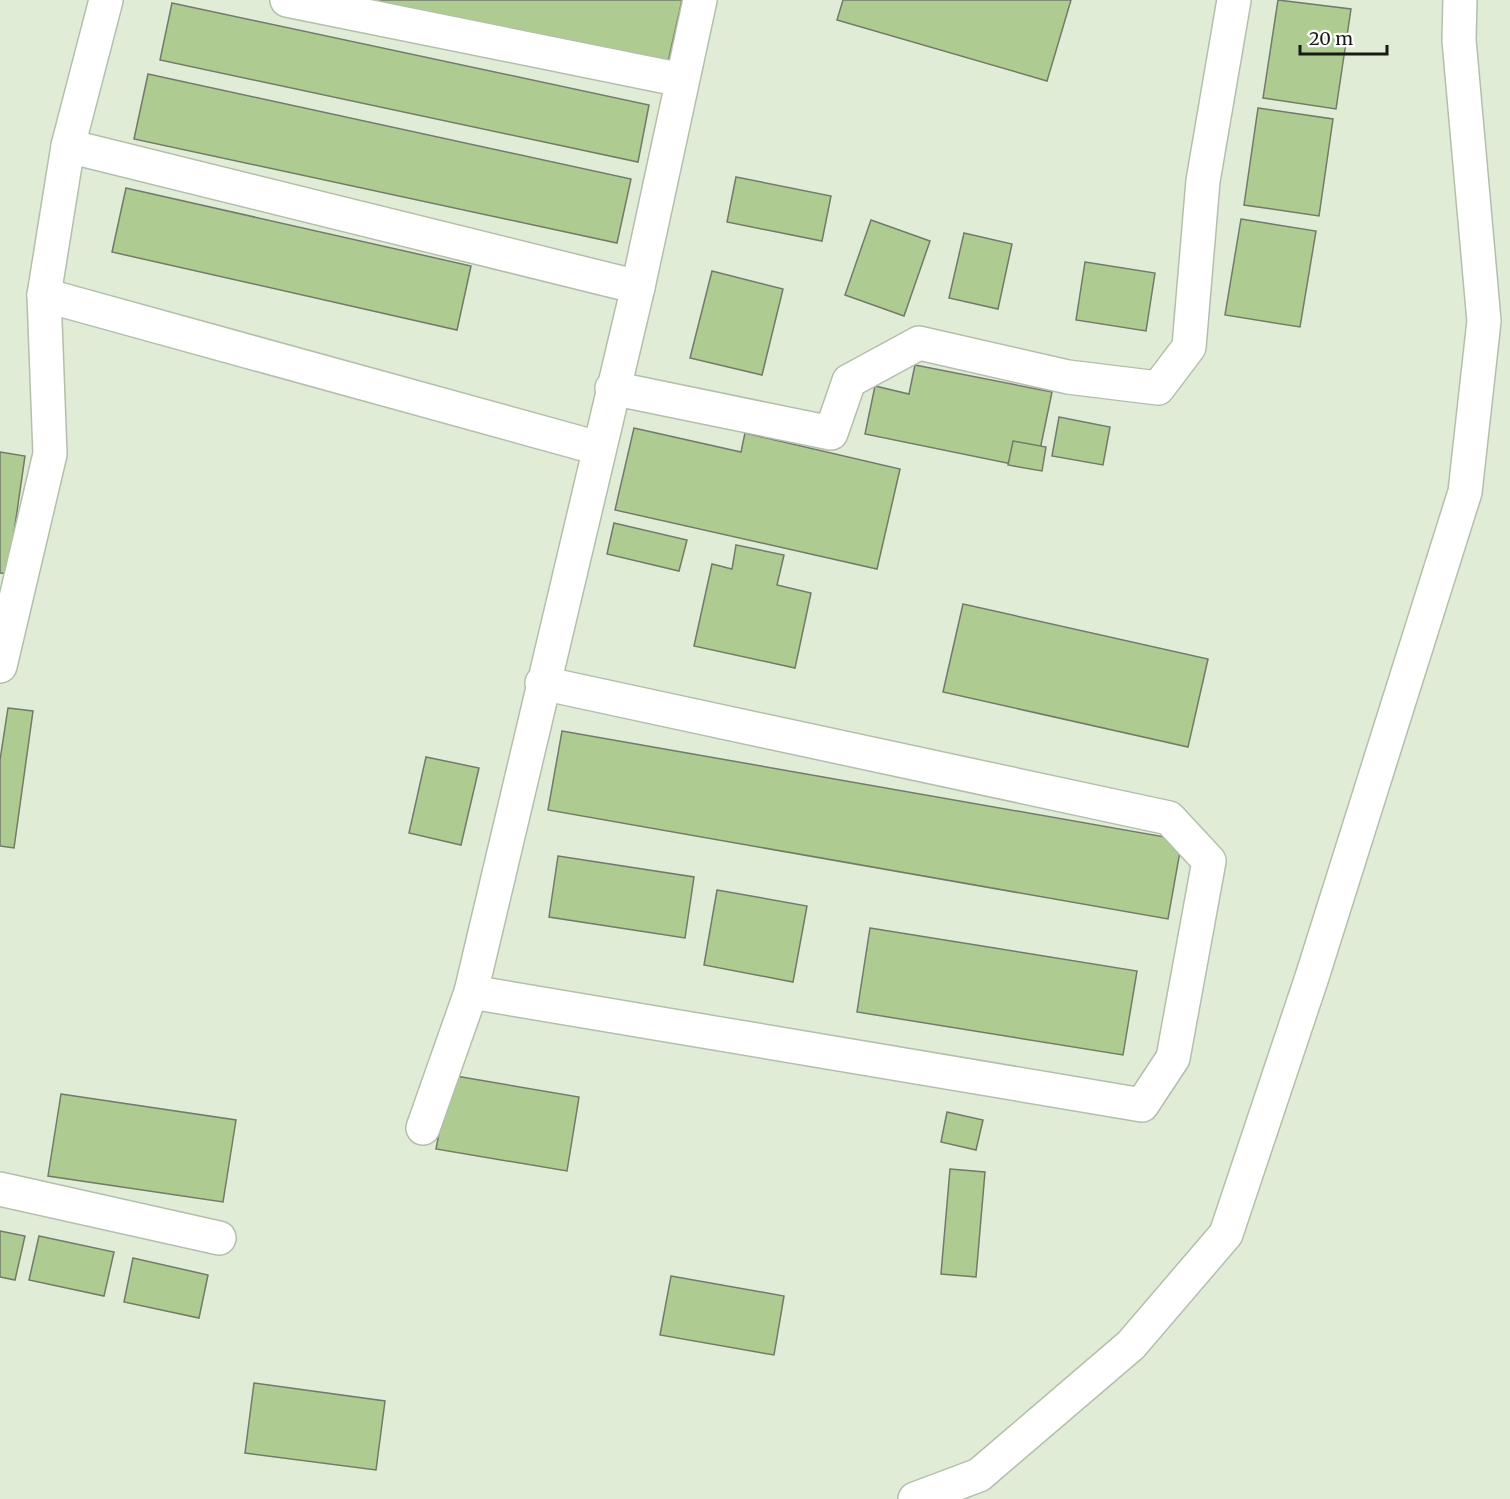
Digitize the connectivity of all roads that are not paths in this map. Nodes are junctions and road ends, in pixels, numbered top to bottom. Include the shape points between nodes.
1 (106, 0) edge
2 (287, 0) edge
3 (700, 0) edge
4 (1234, 0) edge
5 (1460, 0) edge
6 (682, 80) junction
7 (69, 146) junction
8 (638, 287) junction
9 (44, 295) junction
10 (612, 388) junction
11 (598, 448) junction
12 (0, 666) edge
13 (542, 683) junction
14 (471, 992) junction
15 (423, 1128) dead end
16 (2, 1182) edge
17 (219, 1238) dead end
18 (915, 1499) edge

1 - 7 street
2 - 6 street
3 - 6 street
4 - 10 street via 1203,181 1189,347 1158,388 1068,377 919,344 849,381 831,434
5 - 18 street via 1458,40 1484,321 1465,492 1312,977 1226,1234 1131,1345 979,1475
6 - 8 street
7 - 8 street
7 - 9 street
8 - 10 street
9 - 11 street
9 - 12 street via 50,454
10 - 11 street
11 - 13 street
13 - 14 street
13 - 14 street via 1169,818 1209,861 1173,1058 1142,1105
14 - 15 street
16 - 17 street

